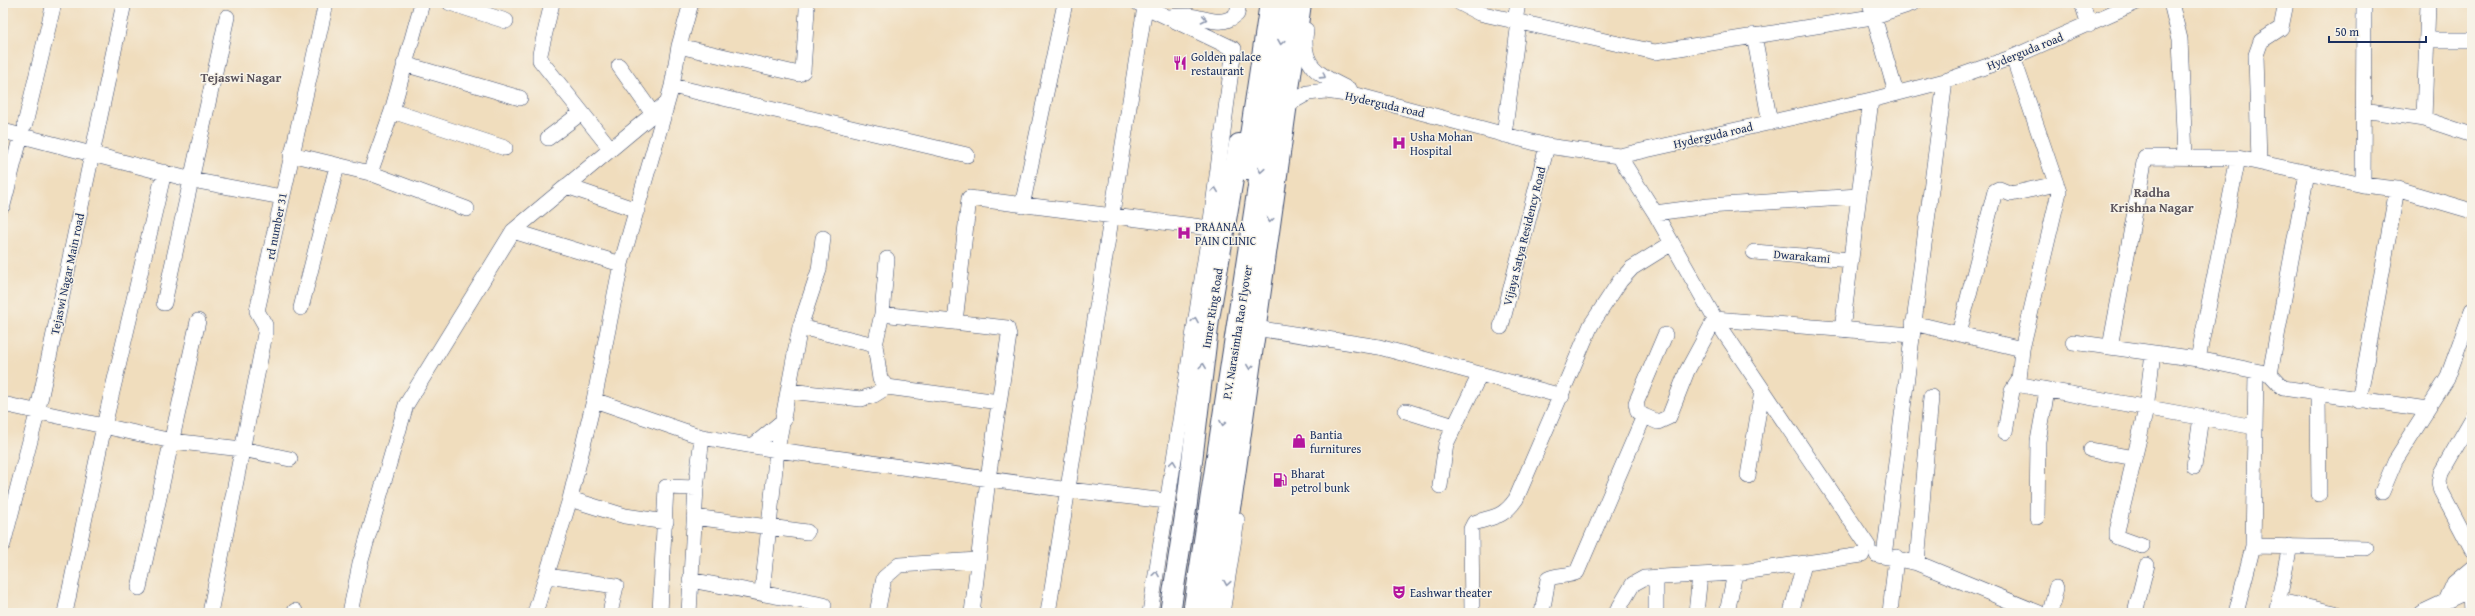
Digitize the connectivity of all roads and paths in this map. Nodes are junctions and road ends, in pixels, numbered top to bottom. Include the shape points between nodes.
1 (54, 3) edge
2 (124, 3) edge
3 (326, 3) edge
4 (422, 3) edge
5 (450, 3) edge
6 (552, 3) edge
7 (1065, 3) edge
8 (1239, 3) edge
9 (1261, 3) edge
10 (1270, 3) edge
11 (1287, 3) edge
12 (1301, 3) edge
13 (1310, 3) edge
14 (1460, 3) edge
15 (1518, 3) edge
16 (1914, 3) edge
17 (2082, 3) edge
18 (2135, 3) edge
19 (2171, 3) edge
20 (2286, 3) edge
21 (2364, 3) edge
22 (2428, 3) edge
23 (689, 4) edge
24 (1141, 5) edge
25 (807, 10) dead end
26 (1871, 10) edge
27 (227, 17) dead end
28 (1165, 17) junction
29 (506, 21) dead end
30 (1517, 22) junction
31 (2088, 25) junction
32 (1754, 35) junction
33 (2428, 40) junction
34 (2472, 40) edge
35 (679, 46) junction
36 (2013, 57) junction
37 (404, 64) junction
38 (619, 66) dead end
39 (1945, 81) junction
40 (672, 86) junction
41 (1896, 93) junction
42 (1360, 96) junction
43 (520, 98) dead end
44 (1871, 100) junction
45 (665, 104) junction
46 (2363, 110) junction
47 (392, 111) junction
48 (1286, 111) junction
49 (580, 113) junction
50 (653, 114) junction
51 (2424, 119) junction
52 (1770, 123) junction
53 (23, 130) junction
54 (3, 131) edge
55 (1504, 135) junction
56 (2472, 135) edge
57 (548, 138) dead end
58 (1547, 146) junction
59 (505, 148) dead end
60 (610, 148) junction
61 (94, 153) junction
62 (291, 154) junction
63 (967, 155) dead end
64 (1619, 156) junction
65 (2185, 156) junction
66 (2238, 158) junction
67 (2259, 162) junction
68 (337, 166) junction
69 (164, 172) junction
70 (370, 173) junction
71 (2307, 174) junction
72 (192, 180) junction
73 (2056, 184) junction
74 (2363, 185) junction
75 (566, 186) junction
76 (2397, 189) junction
77 (1858, 196) junction
78 (282, 197) junction
79 (3, 205) edge
80 (1022, 206) junction
81 (467, 209) dead end
82 (637, 210) junction
83 (2472, 211) edge
84 (1655, 213) junction
85 (1110, 215) junction
86 (1210, 228) junction
87 (512, 231) junction
88 (823, 238) dead end
89 (1672, 243) junction
90 (1754, 252) dead end
91 (887, 259) dead end
92 (1850, 260) junction
93 (622, 264) junction
94 (164, 303) dead end
95 (301, 308) dead end
96 (2472, 310) edge
97 (882, 314) junction
98 (1715, 319) junction
99 (198, 321) dead end
100 (955, 322) junction
101 (800, 327) junction
102 (1501, 327) dead end
103 (1255, 328) junction
104 (1913, 329) junction
105 (1842, 330) junction
106 (1959, 334) junction
107 (1665, 335) dead end
108 (2073, 342) dead end
109 (875, 345) junction
110 (2110, 347) junction
111 (2022, 349) junction
112 (2153, 353) junction
113 (2198, 359) junction
114 (1480, 374) junction
115 (2263, 374) junction
116 (2019, 380) junction
117 (887, 387) junction
118 (789, 391) junction
119 (1762, 391) junction
120 (2047, 391) junction
121 (2318, 394) junction
122 (1562, 396) junction
123 (1930, 397) dead end
124 (594, 400) junction
125 (2359, 400) junction
126 (999, 402) junction
127 (3, 404) edge
128 (2146, 409) junction
129 (2427, 409) junction
130 (1406, 411) dead end
131 (37, 414) junction
132 (1644, 416) junction
133 (2201, 417) junction
134 (2472, 419) edge
135 (784, 420) junction
136 (104, 426) junction
137 (1454, 426) junction
138 (2255, 428) junction
139 (2005, 432) dead end
140 (702, 437) junction
141 (172, 442) junction
142 (754, 445) junction
143 (242, 449) junction
144 (1238, 449) junction
145 (777, 450) junction
146 (2091, 450) dead end
147 (2134, 458) junction
148 (290, 459) dead end
149 (2194, 466) dead end
150 (1748, 476) dead end
151 (988, 479) junction
152 (1440, 486) dead end
153 (696, 488) junction
154 (1069, 490) junction
155 (2382, 492) dead end
156 (2319, 494) dead end
157 (570, 498) junction
158 (1167, 501) junction
159 (694, 517) junction
160 (2037, 517) dead end
161 (666, 522) junction
162 (768, 528) junction
163 (807, 532) dead end
164 (3, 544) edge
165 (2142, 546) dead end
166 (2253, 546) junction
167 (2290, 546) junction
168 (2366, 548) dead end
169 (2472, 550) edge
170 (1877, 554) junction
171 (978, 560) junction
172 (1917, 563) junction
173 (1804, 564) junction
174 (2147, 565) dead end
175 (2466, 572) edge
176 (1735, 573) junction
177 (1700, 575) junction
178 (547, 576) junction
179 (1656, 577) junction
180 (690, 580) junction
181 (139, 588) dead end
182 (2056, 588) dead end
183 (2471, 590) edge
184 (762, 592) junction
185 (2446, 601) junction
186 (824, 605) dead end
187 (2278, 607) edge
188 (614, 612) edge
189 (65, 613) edge
190 (210, 613) edge
191 (350, 613) edge
192 (535, 613) edge
193 (660, 613) edge
194 (689, 613) edge
195 (877, 613) edge
196 (972, 613) edge
197 (1048, 613) edge
198 (1150, 613) edge
199 (1170, 613) edge
200 (1180, 613) edge
201 (1194, 613) edge
202 (1210, 613) edge
203 (1222, 613) edge
204 (1472, 613) edge
205 (1542, 613) edge
206 (1616, 613) edge
207 (1656, 613) edge
208 (1696, 613) edge
209 (1728, 613) edge
210 (1791, 613) edge
211 (1890, 613) edge
212 (2039, 613) edge
213 (2050, 613) edge
214 (2135, 613) edge
215 (2236, 613) edge
216 (2335, 613) edge
217 (2421, 613) edge
218 (2471, 613) edge

1 - 53 street
2 - 61 street, Tejaswi Nagar Main road
3 - 62 street, rd number 31
4 - 37 street
5 - 29 street
6 - 49 street via 540,60
7 - 80 street
28 -> 8 street via 1190,16 1220,22 1230,20 1237,14
199 -> 9 main road, Inner Ring Road via 1187,503 1209,319 1226,230
10 - 200 highway, P.V. Narasimha Rao Flyover
11 -> 201 highway, P.V. Narasimha Rao Flyover
12 - 48 main road
13 -> 42 street via 1304,46 1310,65 1321,76
14 - 30 street via 1479,13
15 - 30 street
16 - 26 street
17 - 31 street
18 - 31 street, Hyderguda road
19 - 65 street via 2180,39
20 - 67 street via 2281,28 2261,41 2256,55
21 - 46 street
22 - 33 street
23 - 35 street
24 - 28 street
24 - 85 street
25 - 35 street via 803,71 799,74
26 - 32 street
26 - 41 street
27 - 72 street
86 -> 28 street via 1234,49
30 - 32 street via 1655,52
30 - 55 street
31 - 36 street, Hyderguda road
32 - 52 street
33 - 34 street
33 - 51 street
35 - 40 street
36 - 39 street, Hyderguda road
36 - 73 street
37 - 43 street
37 - 47 street
38 - 50 street
39 - 41 street, Hyderguda road
39 - 104 street
40 - 45 street
40 - 63 street
41 - 44 street, Hyderguda road
42 - 48 street, Hyderguda road via 1326,92 1308,93 1292,102
42 - 55 street, Hyderguda road
44 - 52 street, Hyderguda road
44 - 77 street
45 - 50 street
45 - 82 street
46 - 51 street
46 - 74 street
47 - 59 street
47 - 70 street
48 -> 103 main road
49 - 57 street
49 - 60 street
50 - 60 street
51 - 56 street
52 - 64 street, Hyderguda road
53 - 54 street
53 - 61 street
53 - 79 street
55 - 58 street, Hyderguda road
58 - 64 street, Hyderguda road
58 - 102 street, Vijaya Satya Residency Road
60 - 75 street
61 - 69 street
61 - 131 street, Tejaswi Nagar Main road
62 - 68 street
62 - 78 street, rd number 31
64 - 84 street
65 - 66 street
65 - 110 street via 2145,157
66 - 67 street
66 - 113 street
67 - 71 street
68 - 70 street
68 - 95 street
69 - 72 street
69 - 136 street
70 - 81 street
71 - 74 street
71 - 115 street
72 - 78 street
72 - 94 street
73 - 106 street via 2012,194 1999,189 1995,191
73 - 111 street via 2059,192
74 - 76 street
75 - 82 street
75 - 87 street
76 - 83 street
76 - 125 street
77 - 84 street via 1708,206
77 - 92 street
78 - 143 street, rd number 31 via 257,311 265,325 265,334
80 - 85 street
80 - 100 street via 964,196
82 - 93 street
84 - 89 street
85 - 86 street
85 - 154 street
158 -> 86 street
87 - 93 street
87 - 191 street via 406,405 360,564
88 - 101 street via 820,270
89 - 98 street
89 - 122 street via 1632,268 1620,281 1591,325
90 - 92 street, Dwarakami
91 - 97 street
92 - 105 street
93 - 124 street
96 - 129 street via 2447,380
97 - 100 street
97 - 109 street
98 - 105 street
98 - 119 street
98 - 132 street via 1687,372 1669,417 1658,422
99 - 141 street
100 - 126 street via 1007,328 1009,335
101 - 109 street
101 - 118 street
103 - 114 street via 1379,347
103 -> 144 main road
104 - 105 street
104 - 106 street
104 - 170 street
106 - 111 street
107 - 132 street via 1636,403 1638,412
108 - 110 street
109 - 117 street via 880,379
110 - 112 street
111 - 116 street
112 - 113 street
112 - 128 street
113 - 115 street
114 - 122 street
114 - 137 street
115 - 121 street via 2283,388
115 - 138 street
116 - 120 street via 2025,387
116 - 139 street via 2012,391
117 - 118 street via 861,399
117 - 126 street
118 - 135 street
119 - 150 street
119 - 170 street
120 - 128 street
120 - 160 street via 2038,441
121 - 125 street
121 - 156 street
122 - 204 street via 1516,499 1499,517 1474,523 1470,529
123 - 172 street
124 - 140 street
124 - 157 street
125 - 129 street
126 - 151 street
127 - 131 street
128 - 133 street
128 - 147 street
129 - 155 street via 2395,462
130 - 137 street
131 - 136 street
131 - 164 street, Tejaswi Nagar Main road
132 - 205 street via 1577,572 1570,575 1555,575 1548,579
133 - 138 street
133 - 149 street
134 - 169 street via 2441,473 2439,482 2441,491
135 - 142 street
135 - 145 street
136 - 141 street
136 - 189 street
137 - 152 street via 1446,444
138 - 166 street
140 - 142 street
140 - 153 street
141 - 143 street
141 - 181 street
142 - 145 street
143 - 148 street
143 - 190 street, rd number 31
144 - 202 main road
144 -> 203 street via 1246,469
145 - 151 street
145 - 162 street
146 - 147 street
147 - 165 street via 2117,537
151 - 154 street
151 - 171 street
153 - 159 street
153 - 161 street via 666,487
154 - 158 street
154 - 197 street
157 - 161 street via 625,516
157 - 178 street
198 -> 158 street
159 - 162 street
159 - 180 street
161 - 193 street
162 - 163 street
162 - 184 street
166 - 167 street
166 - 215 street
167 - 168 street
167 - 187 street
170 - 172 street
170 - 173 street
170 - 211 street
171 - 195 street via 899,565 884,578
171 - 196 street
172 - 212 street
173 - 176 street
173 - 210 street
174 - 214 street
175 - 183 street
175 - 185 street via 2454,583
176 - 177 street
176 - 209 street
177 - 179 street
177 - 208 street
178 - 188 street via 616,586
178 - 192 street
179 - 206 street via 1644,578 1634,584
179 - 207 street
180 - 184 street
180 - 194 street
182 - 213 street
183 - 185 street
183 - 218 street
184 - 186 street
185 - 217 street
187 - 216 street

